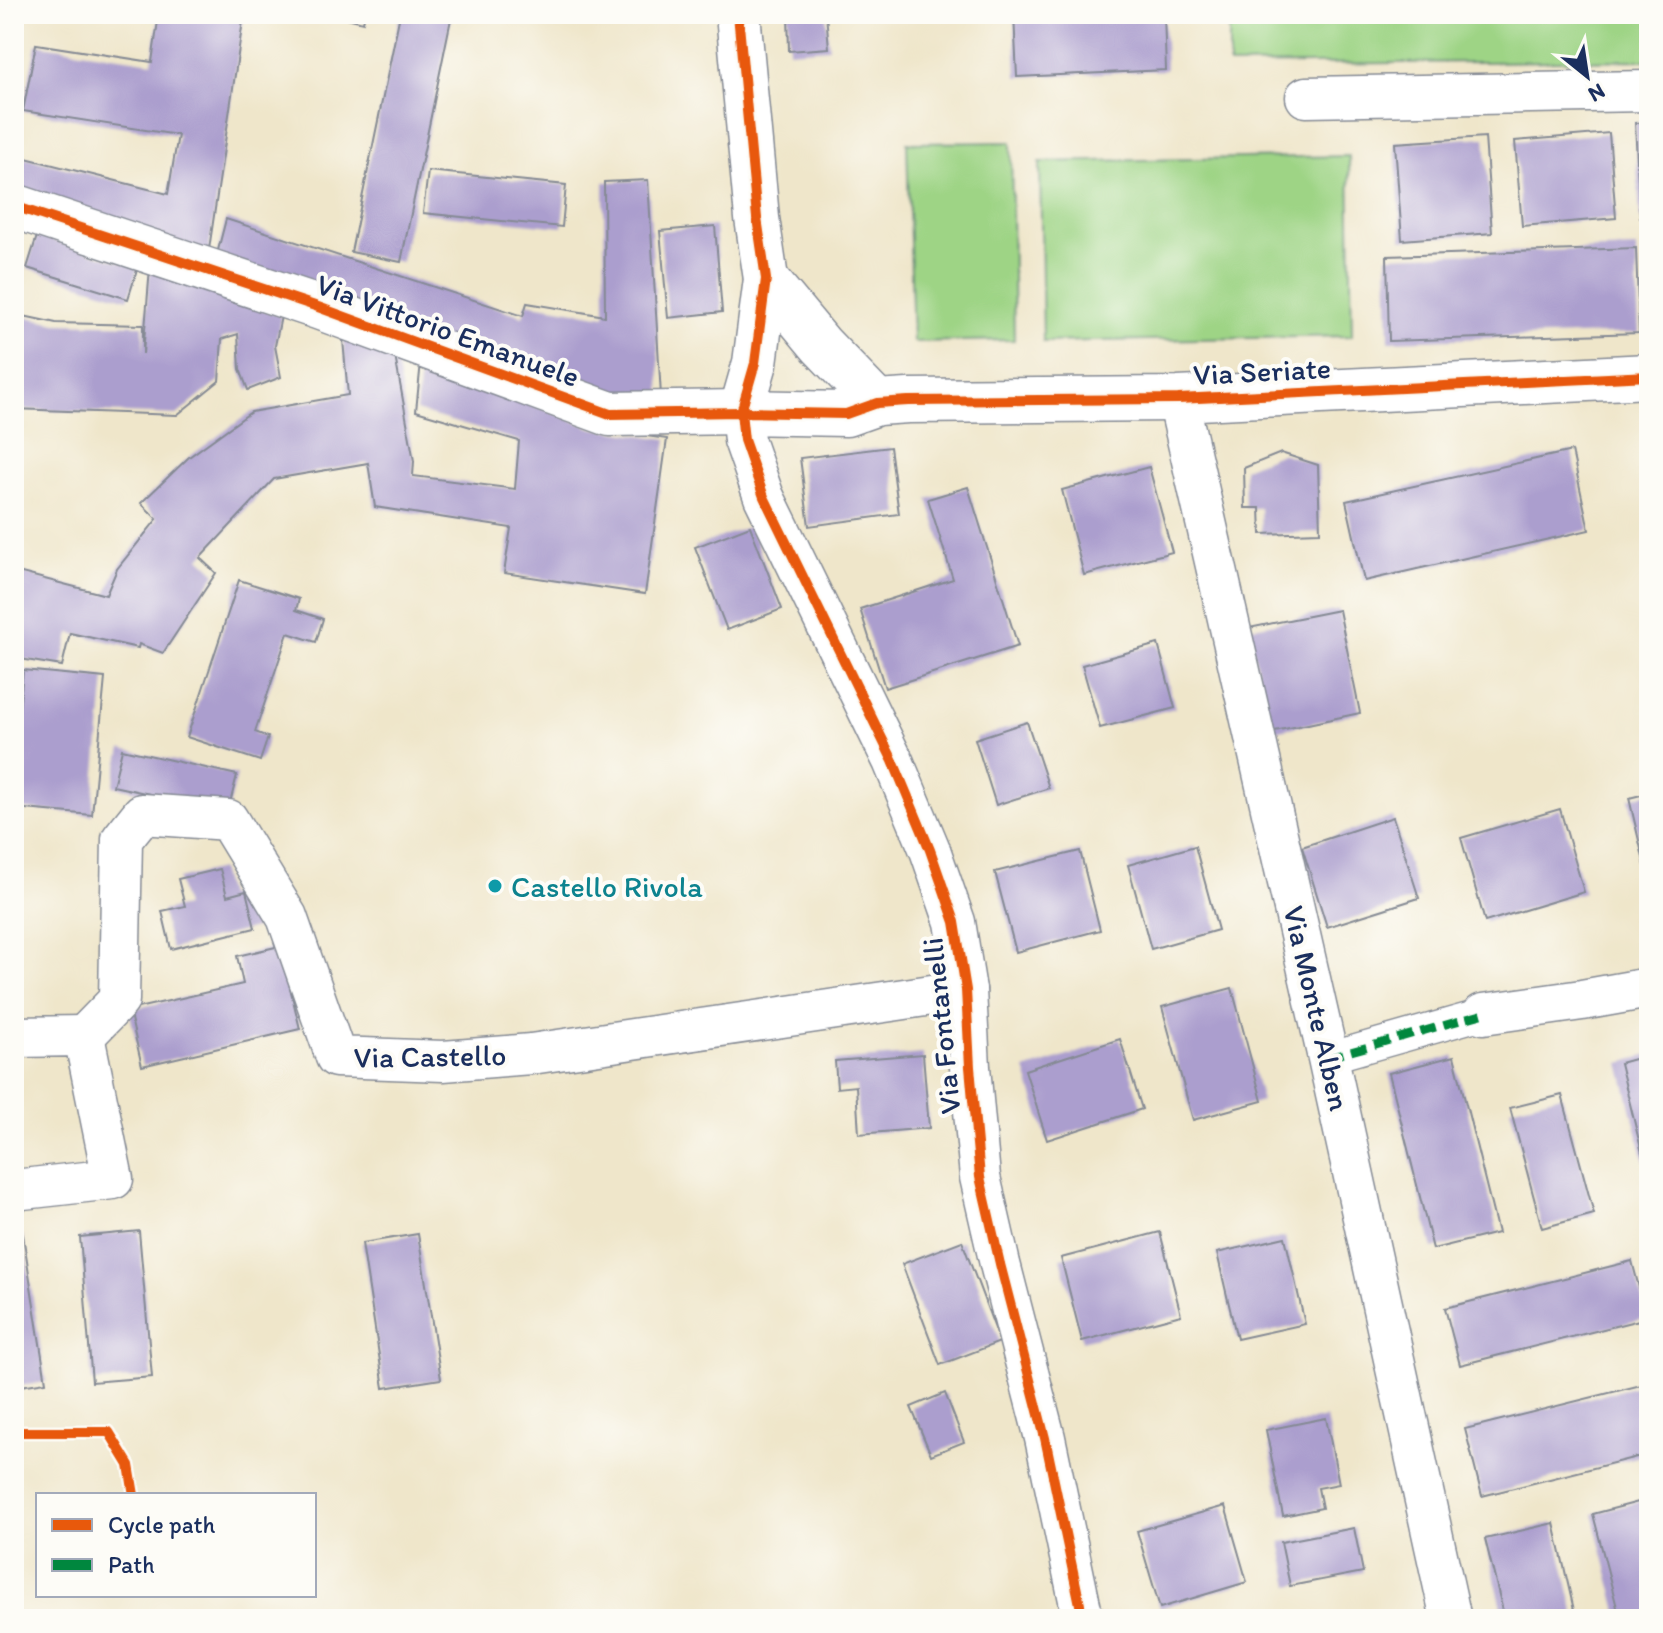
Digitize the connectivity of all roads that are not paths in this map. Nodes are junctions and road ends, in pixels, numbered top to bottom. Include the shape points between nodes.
1 (738, 14) edge
2 (1649, 91) edge
3 (1306, 97) dead end
4 (14, 206) edge
5 (766, 279) junction
6 (1649, 376) edge
7 (1178, 399) junction
8 (877, 403) junction
9 (741, 412) junction
10 (1649, 988) edge
11 (966, 990) junction
12 (1483, 1014) joint
13 (84, 1036) junction
14 (14, 1037) edge
15 (1328, 1058) junction
16 (14, 1190) edge
17 (1083, 1619) edge
18 (1451, 1619) edge

1 - 5 street
2 - 3 street
4 - 9 street, Via Vittorio Emanuele via 318,307 610,414
5 - 8 street
5 - 9 street via 755,363
6 - 7 street, Via Seriate
7 - 8 street, Via Seriate
7 - 15 street, Via Monte Alben
8 - 9 street, Via Vittorio Emanuele via 846,414
9 - 11 street, Via Fontanelli via 744,440 764,497 893,761 930,850 955,922
10 - 12 street
11 - 13 street, Via Castello via 531,1054 443,1061 336,1057 287,917 228,820 142,814 122,839 119,1000
11 - 17 street, Via Fontanelli via 980,1177 1045,1438
12 - 15 street
13 - 14 street
13 - 16 street via 113,1179
15 - 18 street, Via Monte Alben

